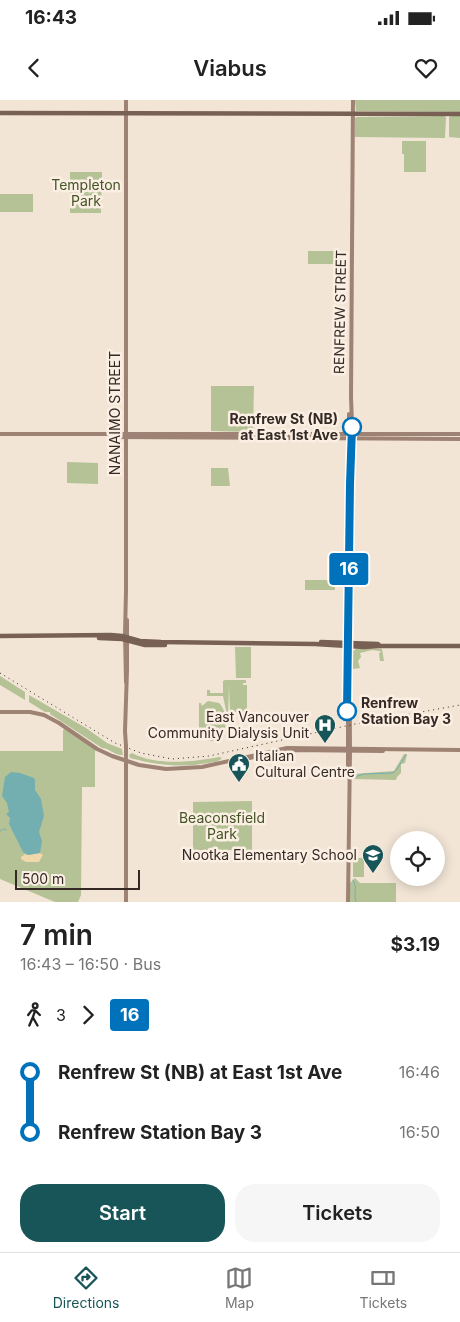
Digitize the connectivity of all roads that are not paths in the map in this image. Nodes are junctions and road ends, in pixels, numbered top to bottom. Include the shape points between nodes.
1 (127, 100) edge
2 (353, 100) edge
3 (0, 113) edge
4 (127, 114) junction
5 (353, 114) junction
6 (460, 114) edge
7 (0, 434) edge
8 (460, 434) edge
9 (126, 436) junction
10 (350, 436) junction
11 (460, 439) edge
12 (0, 636) edge
13 (126, 639) junction
14 (349, 645) junction
15 (460, 646) edge
16 (0, 712) edge
17 (254, 749) dead end
18 (349, 749) junction
19 (460, 750) edge
20 (265, 752) junction
21 (126, 759) junction
22 (239, 759) junction
23 (126, 902) edge
24 (348, 902) edge

1 - 4 main road, NANAIMO STREET
2 - 5 main road, RENFREW STREET
3 - 4 main road
4 - 5 main road
4 - 9 main road, NANAIMO STREET
5 - 6 main road
5 - 10 main road, RENFREW STREET
7 - 9 main road
8 - 10 main road
9 - 10 main road
9 - 13 main road, NANAIMO STREET
10 - 11 main road
10 - 14 main road, RENFREW STREET
12 - 13 main road
13 - 14 main road via 145,645 318,642
13 - 21 main road, NANAIMO STREET, bridge
14 - 15 main road via 369,648
14 - 18 main road, RENFREW STREET
16 - 21 main road via 27,712 52,718 96,747
17 - 20 main road
18 - 19 main road
18 - 20 main road via 287,748
18 - 22 main road via 282,751
18 - 24 main road, RENFREW STREET
20 - 22 main road
21 - 22 main road via 168,768 202,767
21 - 23 main road, NANAIMO STREET

